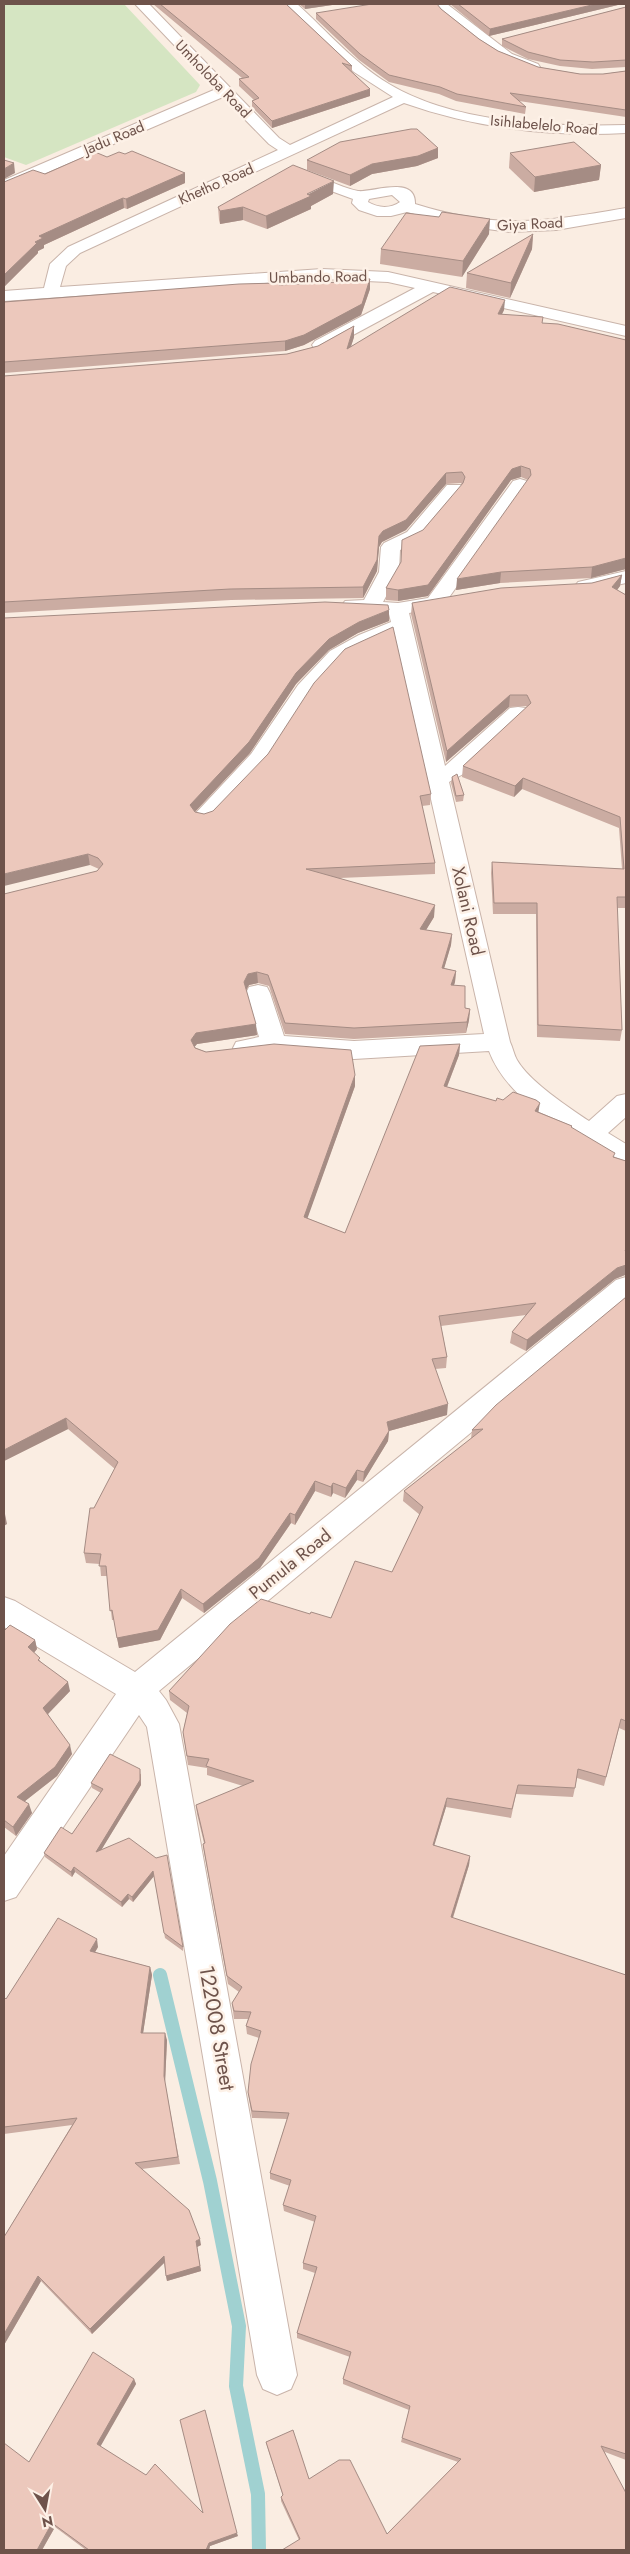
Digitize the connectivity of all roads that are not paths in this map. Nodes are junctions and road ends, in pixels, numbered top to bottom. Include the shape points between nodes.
1 (142, 4) edge
2 (289, 4) edge
3 (439, 4) edge
4 (320, 12) edge
5 (302, 15) junction
6 (505, 39) edge
7 (487, 43) junction
8 (543, 68) edge
9 (224, 91) junction
10 (405, 97) junction
11 (623, 133) edge
12 (288, 150) junction
13 (267, 161) junction
14 (4, 186) edge
15 (626, 213) edge
16 (432, 286) junction
17 (51, 292) junction
18 (4, 296) edge
19 (626, 330) edge
20 (303, 353) edge
21 (520, 485) dead end
22 (454, 489) dead end
23 (618, 580) edge
24 (565, 587) edge
25 (626, 596) edge
26 (470, 597) edge
27 (435, 603) junction
28 (334, 605) edge
29 (371, 606) junction
30 (400, 617) junction
31 (518, 713) edge
32 (437, 779) junction
33 (204, 816) edge
34 (258, 993) dead end
35 (498, 1042) junction
36 (274, 1044) junction
37 (223, 1050) edge
38 (626, 1103) edge
39 (590, 1134) junction
40 (626, 1157) edge
41 (626, 1288) edge
42 (4, 1611) edge
43 (137, 1690) junction
44 (4, 1885) edge
45 (277, 2375) dead end

1 - 9 street, Umholoba Road
2 - 5 street, Isihlabelelo Road
3 - 7 street
4 - 5 street
5 - 10 street, Isihlabelelo Road via 384,88
6 - 7 street
7 - 8 street via 507,57
9 - 12 street, Umholoba Road via 274,142
9 - 14 street, Jadu Road
10 - 11 street, Isihlabelelo Road via 472,118 507,124
10 - 12 street, Khetho Road
12 - 13 street, Khetho Road
13 - 15 street, Giya Road via 362,196 382,190 398,193 407,199 405,206 462,222 511,228 546,226
13 - 17 street, Khetho Road via 74,250 58,264
16 - 17 street, Umbando Road via 388,277 322,274
16 - 19 street, Umbando Road
16 - 20 street
17 - 18 street, Umbando Road
21 - 27 street
22 - 29 street via 414,536 392,547 389,572
23 - 24 street
23 - 25 street
26 - 27 street
27 - 30 street
28 - 29 street
29 - 30 street
30 - 32 street, Xolani Road
30 - 33 street via 337,655 305,689 259,759
31 - 32 street via 457,768
32 - 35 street, Xolani Road
34 - 36 street
35 - 36 street via 354,1050
35 - 39 street, Xolani Road via 507,1066 528,1088
36 - 37 street
38 - 39 street
39 - 40 street, Xolani Road
41 - 43 street, Pumula Road
42 - 43 street, 122008 Street
43 - 44 street, Pumula Road
43 - 45 street, 122008 Street via 155,1710 168,1742

